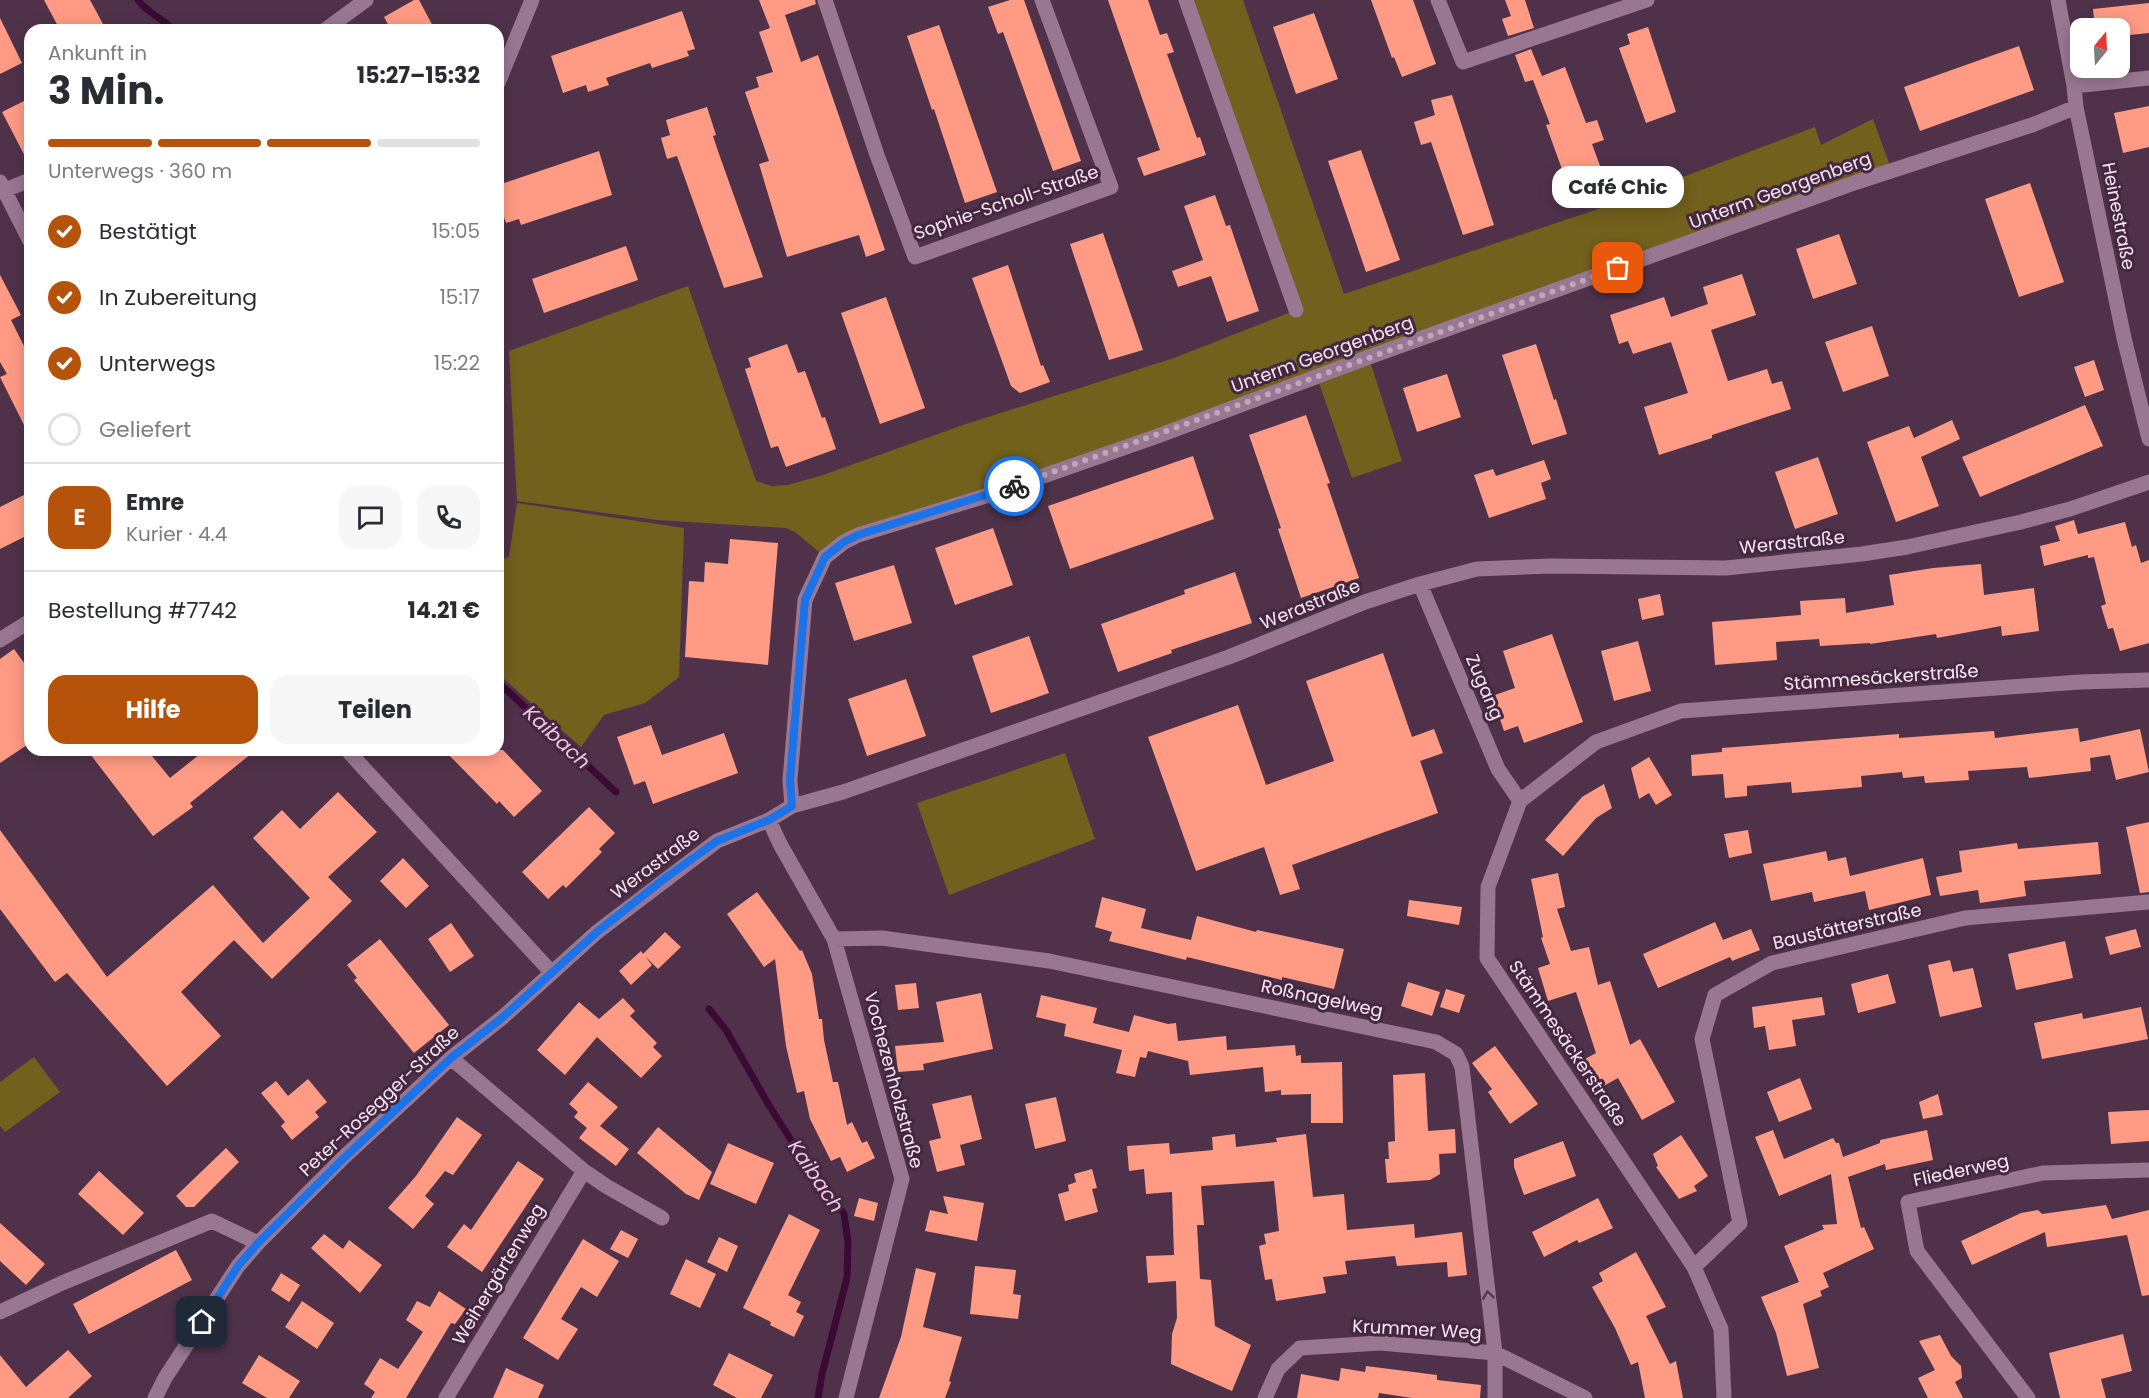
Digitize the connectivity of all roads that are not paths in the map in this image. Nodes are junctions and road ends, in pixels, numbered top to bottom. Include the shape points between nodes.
1 (366, 0) edge
2 (532, 0) edge
3 (825, 0) edge
4 (1042, 0) edge
5 (1186, 0) edge
6 (1438, 0) edge
7 (1647, 0) edge
8 (2058, 0) edge
9 (332, 24) edge
10 (504, 68) edge
11 (2149, 78) edge
12 (2074, 86) junction
13 (2076, 107) junction
14 (24, 182) edge
15 (1, 188) edge
16 (24, 230) edge
17 (1296, 310) dead end
18 (2149, 438) edge
19 (2149, 482) edge
20 (1420, 584) junction
21 (24, 625) edge
22 (0, 640) edge
23 (2149, 680) edge
24 (353, 756) edge
25 (1520, 801) junction
26 (792, 806) junction
27 (769, 820) junction
28 (2149, 902) edge
29 (834, 939) junction
30 (552, 973) junction
31 (451, 1058) junction
32 (2149, 1170) edge
33 (584, 1171) junction
34 (662, 1218) dead end
35 (258, 1243) junction
36 (1694, 1267) junction
37 (0, 1312) edge
38 (1495, 1353) junction
39 (155, 1398) edge
40 (446, 1398) edge
41 (846, 1398) edge
42 (1265, 1398) edge
43 (1495, 1398) edge
44 (1585, 1398) edge
45 (1724, 1398) edge
46 (2028, 1398) edge

1 - 9 street
2 - 10 street
3 - 4 street, Sophie-Scholl-Straße via 915,257 1111,187
5 - 17 street
6 - 7 street via 1463,62
8 - 12 street, Heinestraße
11 - 12 street
12 - 13 street, Heinestraße
13 - 18 street, Heinestraße
13 - 26 street, Unterm Georgenberg via 1857,182 1155,437 844,542 825,557 805,600 790,780
14 - 15 street
15 - 16 street
19 - 20 street, Werastraße via 2021,522 1862,554 1726,568 1477,569
20 - 25 street, Zugang via 1498,769
20 - 26 street, Werastraße via 1229,657 843,792
21 - 22 street
23 - 25 street, Stämmesäckerstraße via 1681,711 1596,742
24 - 30 street
25 - 36 street, Stämmesäckerstraße via 1488,887 1487,958
26 - 27 street, Werastraße
27 - 29 street, Vochezenholzstraße
27 - 30 street, Werastraße via 717,841 630,906
28 - 36 street, Baustätterstraße via 1965,918 1772,963 1715,995 1702,1039 1740,1223
38 -> 29 street, Roßnagelweg via 1462,1067 1456,1054 1437,1042 1049,961 882,938
29 - 41 street, Vochezenholzstraße via 902,1179
30 - 31 street, Peter-Rosegger-Straße
31 - 33 street
31 - 35 street, Peter-Rosegger-Straße
32 - 46 street, Fliederweg via 2043,1173 1908,1202 1917,1251
33 - 34 street
33 - 40 street, Weihergärtenweg
35 - 37 street via 212,1221
35 - 39 street, Peter-Rosegger-Straße via 238,1266
36 - 45 street, Stämmesäckerstraße via 1721,1329
38 - 42 street, Krummer Weg via 1380,1343 1300,1347 1278,1369
38 - 43 street, Roßnagelweg
38 - 44 street, Krummer Weg

